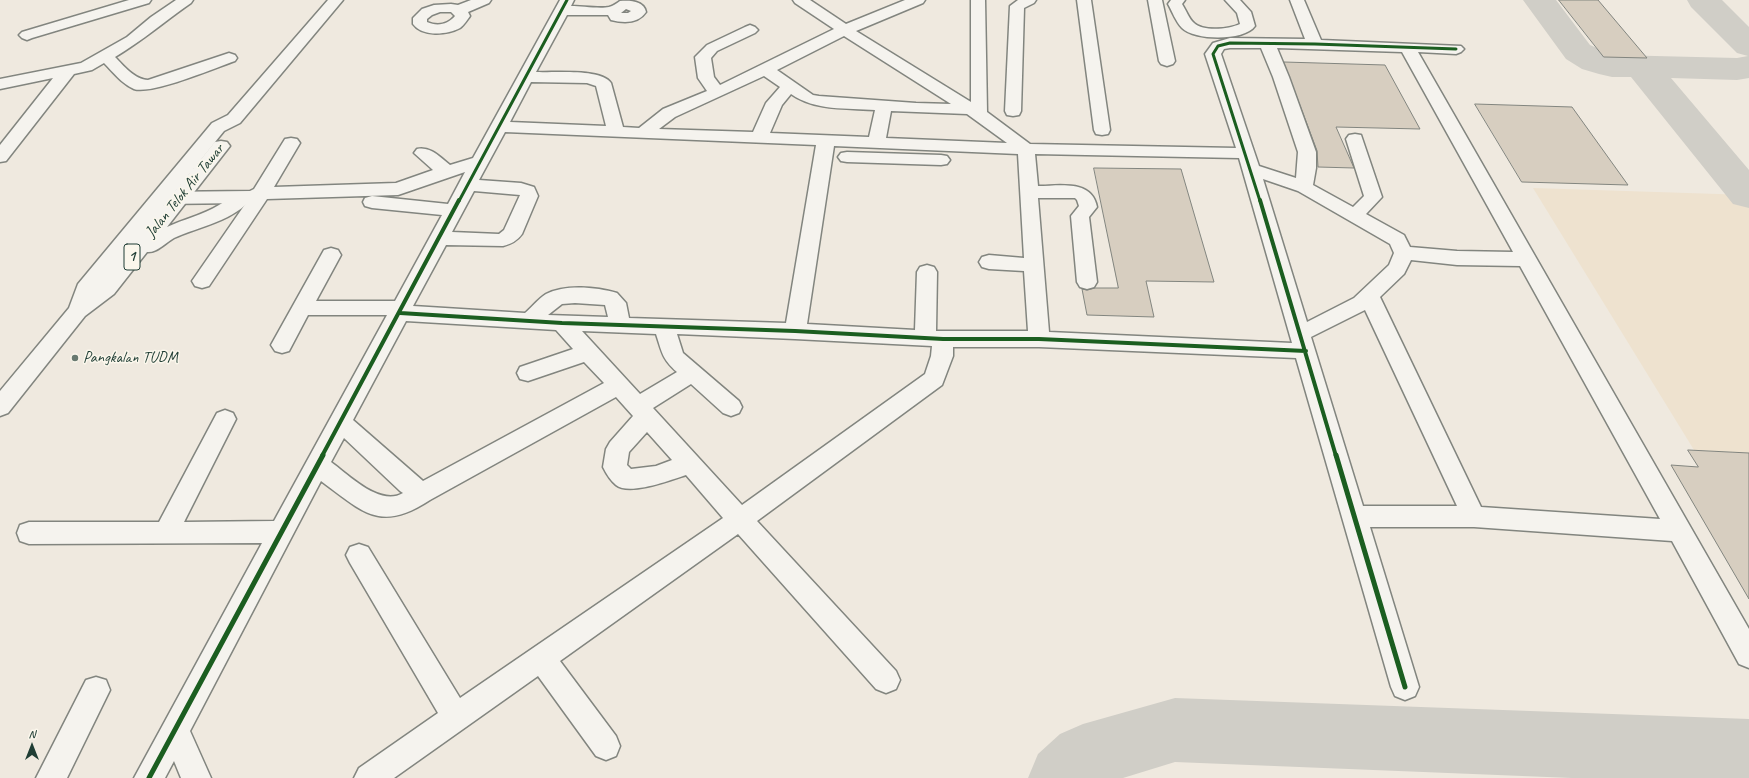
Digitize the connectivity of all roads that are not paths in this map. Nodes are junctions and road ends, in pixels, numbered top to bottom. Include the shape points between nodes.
1 (144, 0) edge
2 (186, 0) edge
3 (336, 0) edge
4 (484, 0) edge
5 (800, 0) edge
6 (918, 0) edge
7 (978, 0) edge
8 (1029, 0) edge
9 (1084, 0) edge
10 (1155, 0) edge
11 (1178, 0) edge
12 (1232, 0) edge
13 (1297, 0) edge
14 (564, 5) edge
15 (459, 10) dead end
16 (627, 24) dead end
17 (750, 30) dead end
18 (844, 30) junction
19 (27, 35) dead end
20 (1267, 43) junction
21 (1315, 44) junction
22 (1408, 48) junction
23 (1456, 49) dead end
24 (105, 56) junction
25 (229, 58) dead end
26 (1168, 61) dead end
27 (765, 69) junction
28 (68, 71) junction
29 (525, 78) junction
30 (0, 84) edge
31 (790, 86) junction
32 (717, 92) junction
33 (884, 106) junction
34 (1013, 111) dead end
35 (975, 112) junction
36 (234, 119) junction
37 (499, 127) junction
38 (616, 130) junction
39 (1102, 130) dead end
40 (644, 132) junction
41 (760, 137) junction
42 (1355, 139) dead end
43 (826, 140) junction
44 (877, 142) junction
45 (291, 143) dead end
46 (974, 147) junction
47 (1026, 149) junction
48 (423, 153) dead end
49 (847, 157) dead end
50 (0, 158) edge
51 (1248, 161) junction
52 (479, 162) junction
53 (447, 172) junction
54 (466, 185) junction
55 (1304, 187) junction
56 (396, 196) junction
57 (253, 197) junction
58 (1030, 197) junction
59 (159, 198) junction
60 (180, 198) junction
61 (454, 210) junction
62 (1354, 216) junction
63 (440, 238) junction
64 (1401, 247) junction
65 (1523, 252) junction
66 (331, 255) dead end
67 (131, 258) junction
68 (989, 262) dead end
69 (1034, 265) junction
70 (927, 272) dead end
71 (202, 281) dead end
72 (1087, 282) dead end
73 (1369, 296) junction
74 (303, 308) junction
75 (401, 310) junction
76 (78, 311) junction
77 (530, 321) junction
78 (562, 323) junction
79 (620, 325) junction
80 (664, 326) junction
81 (795, 331) junction
82 (934, 339) junction
83 (1039, 339) junction
84 (1303, 343) junction
85 (282, 345) dead end
86 (588, 352) junction
87 (528, 373) dead end
88 (692, 373) junction
89 (619, 385) junction
90 (0, 407) edge
91 (731, 407) dead end
92 (643, 411) junction
93 (225, 419) dead end
94 (341, 422) junction
95 (690, 464) junction
96 (318, 465) junction
97 (422, 493) junction
98 (1354, 516) junction
99 (1474, 517) junction
100 (741, 519) junction
101 (1680, 531) junction
102 (166, 532) junction
103 (282, 532) junction
104 (29, 533) dead end
105 (359, 555) dead end
106 (1749, 655) edge
107 (541, 658) junction
108 (886, 680) dead end
109 (1405, 687) dead end
110 (96, 690) dead end
111 (456, 717) junction
112 (175, 730) junction
113 (606, 746) dead end
114 (51, 778) edge
115 (149, 778) edge
116 (196, 778) edge
117 (369, 778) edge

1 - 19 street
2 - 24 street via 132,40
3 - 36 street, Jalan Telok Air Tawar / 1
4 - 15 street
5 - 18 street
6 - 18 street
7 - 35 street
8 - 34 street via 1017,6
9 - 39 street
10 - 26 street
11 - 12 street via 1175,4 1188,26 1201,32 1232,33 1248,26 1244,12
13 - 21 street
14 - 16 street via 613,11 624,5 632,5 638,8 639,12
14 - 29 street
17 - 32 street via 712,48 703,57 706,78
18 - 27 street
18 - 35 street
20 - 21 street
20 - 51 street via 1230,43 1218,46 1213,54
20 - 55 street via 1306,152
21 - 22 street
22 - 23 street
22 - 65 street
24 - 25 street via 127,77 140,85 149,85
24 - 28 street via 86,66
27 - 31 street
27 - 32 street
28 - 30 street
28 - 50 street
29 - 37 street
29 - 38 street via 589,78 603,82
31 - 33 street via 807,98 818,101
31 - 41 street via 774,104
32 - 40 street via 669,113
33 - 35 street
33 - 44 street
35 - 47 street
36 - 59 street, Jalan Telok Air Tawar / 1 via 218,127
36 - 60 street, Jalan Telok Air Tawar / 1 via 236,127
37 - 38 street
37 - 52 street
38 - 40 street
40 - 41 street
41 - 43 street
42 - 62 street via 1373,197
43 - 44 street
43 - 81 street
44 - 46 street
45 - 57 street
46 - 47 street
46 - 49 street via 972,158 966,161
47 - 51 street
47 - 58 street
48 - 53 street
51 - 55 street
51 - 84 street
52 - 53 street
52 - 54 street
53 - 56 street via 420,180
54 - 61 street
54 - 63 street via 520,189 528,191 530,196 512,234 503,240
55 - 62 street
56 - 57 street
56 - 61 street via 412,206
57 - 60 street
57 - 67 street via 165,234
57 - 71 street
58 - 69 street
58 - 72 street via 1087,203 1088,207 1080,216
59 - 60 street
59 - 76 street, Jalan Telok Air Tawar / 1 via 85,289
60 - 67 street, Jalan Telok Air Tawar / 1
61 - 63 street
62 - 64 street
63 - 75 street
64 - 65 street via 1457,258
64 - 73 street via 1397,269
65 - 101 street
66 - 74 street
67 - 76 street, Jalan Telok Air Tawar / 1 via 107,289
68 - 69 street
69 - 83 street
70 - 82 street
73 - 84 street
73 - 99 street
74 - 75 street
74 - 85 street
75 - 77 street
75 - 94 street
76 - 90 street, Jalan Telok Air Tawar / 1
77 - 78 street
77 - 79 street via 547,303 557,297 571,296 610,298 616,303
78 - 79 street
78 - 86 street
79 - 80 street
80 - 81 street
80 - 88 street via 674,357
81 - 82 street
82 - 83 street
82 - 100 street via 942,356 934,379
83 - 84 street
84 - 98 street
86 - 87 street
86 - 89 street
88 - 91 street
88 - 92 street
89 - 92 street
89 - 97 street
92 - 95 street
92 - 95 street via 618,448 615,467 625,479 656,476
93 - 102 street
94 - 96 street
94 - 97 street via 408,484
95 - 100 street
96 - 97 street via 370,504 387,507 405,504
96 - 103 street
98 - 99 street
98 - 109 street
99 - 101 street
100 - 107 street
100 - 108 street
101 - 106 street
102 - 103 street
102 - 104 street
103 - 112 street
105 - 111 street
107 - 111 street
107 - 113 street
110 - 114 street
111 - 117 street
112 - 115 street
112 - 116 street

